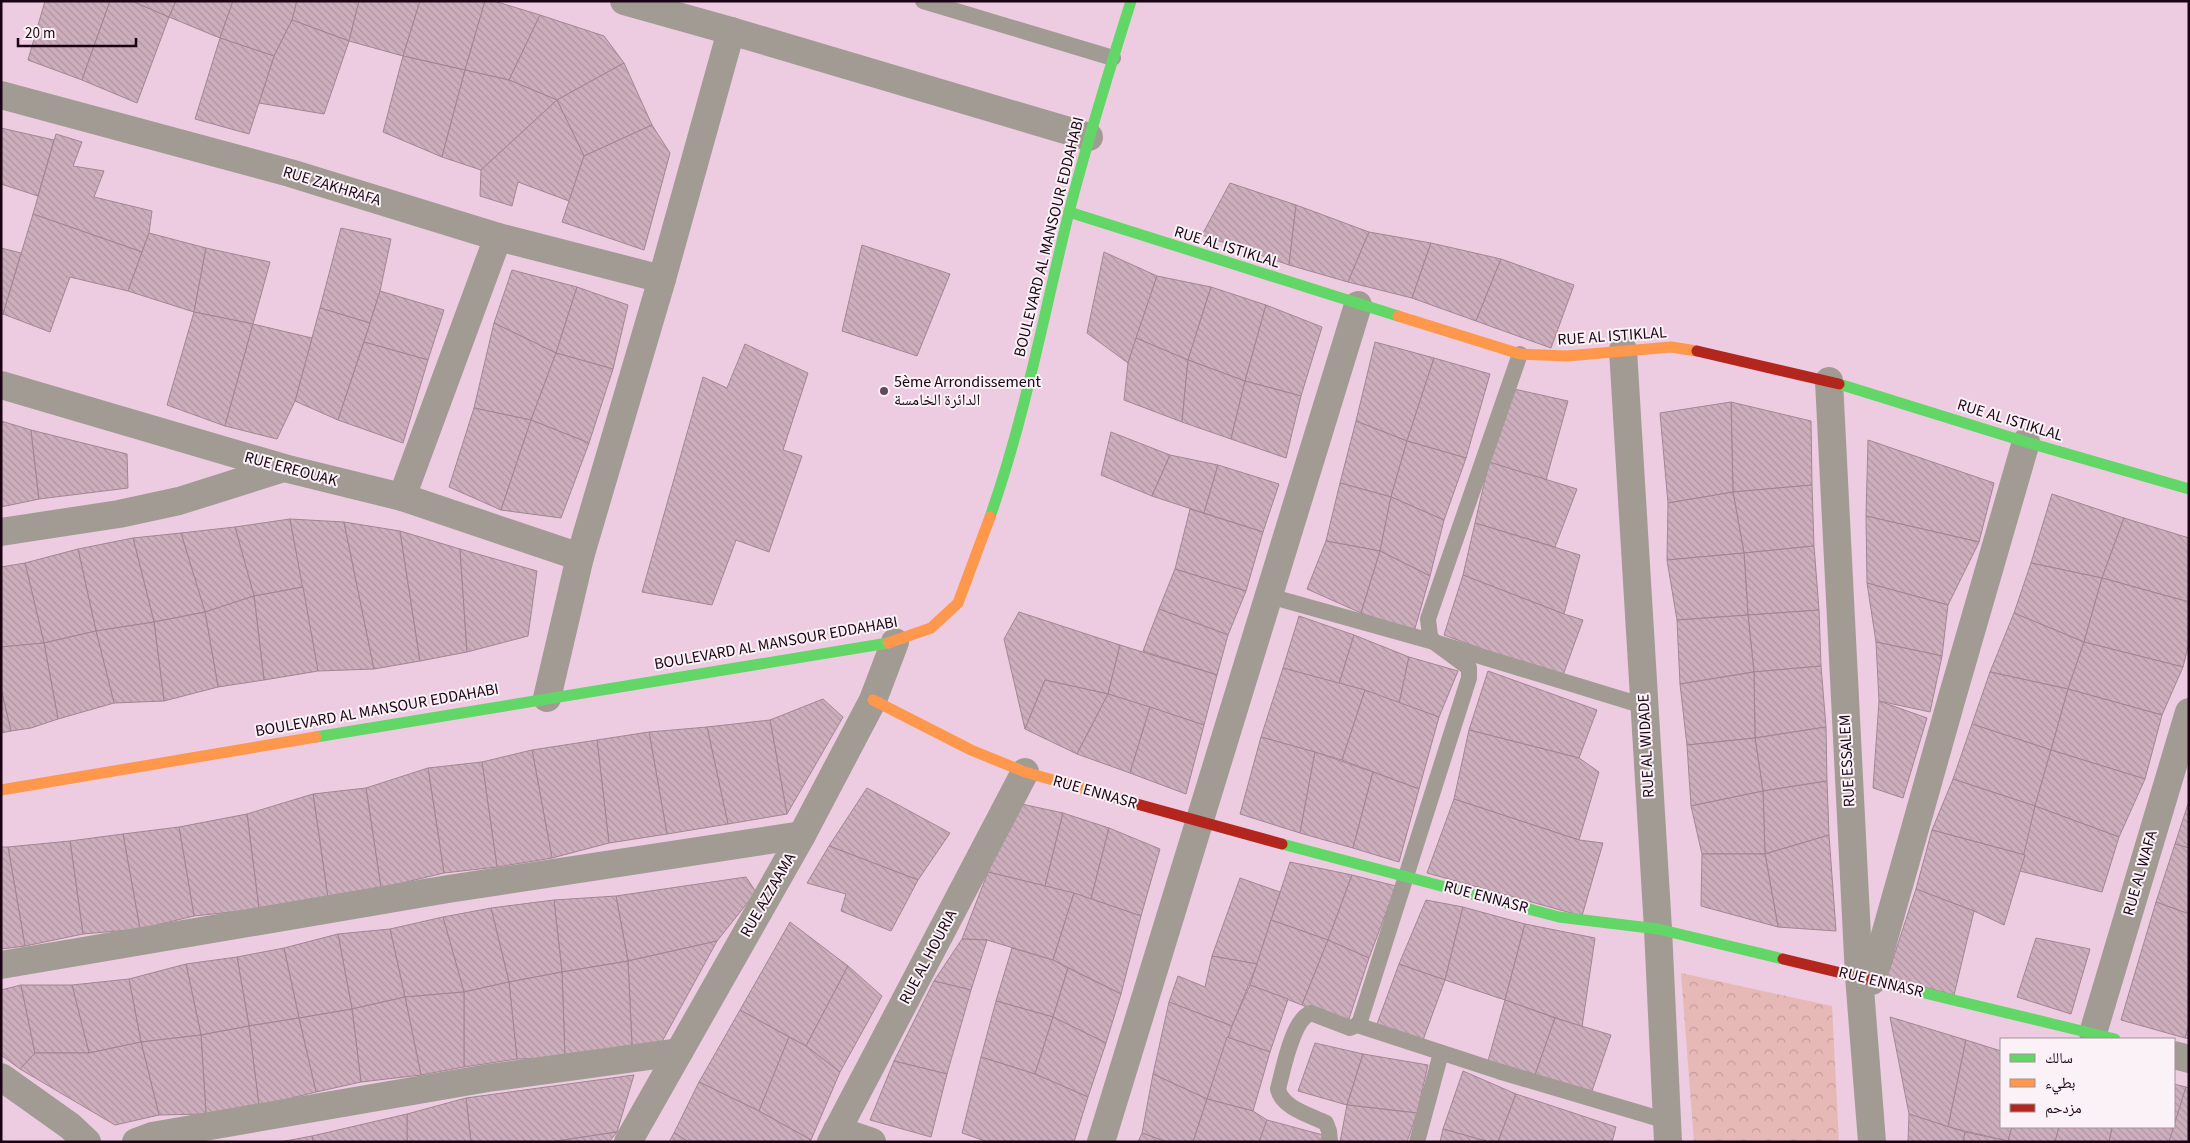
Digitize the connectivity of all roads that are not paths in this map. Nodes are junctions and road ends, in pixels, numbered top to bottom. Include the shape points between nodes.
1 (624, 1) edge
2 (923, 1) edge
3 (1131, 1) edge
4 (731, 31) junction
5 (1113, 58) junction
6 (1, 95) edge
7 (1089, 136) junction
8 (1069, 212) junction
9 (498, 237) junction
10 (662, 279) junction
11 (1358, 305) junction
12 (1623, 350) junction
13 (1520, 354) junction
14 (1829, 381) junction
15 (1, 385) edge
16 (2026, 442) junction
17 (284, 468) junction
18 (2189, 489) edge
19 (402, 497) junction
20 (1, 532) edge
21 (580, 557) junction
22 (1269, 596) junction
23 (895, 642) junction
24 (1434, 642) junction
25 (548, 698) junction
26 (873, 700) junction
27 (1644, 706) junction
28 (2189, 712) edge
29 (1026, 772) junction
30 (1, 790) edge
31 (1200, 822) junction
32 (802, 835) junction
33 (1406, 876) junction
34 (1658, 929) junction
35 (1, 965) edge
36 (1866, 979) junction
37 (1357, 1025) junction
38 (2104, 1036) edge
39 (679, 1052) junction
40 (1441, 1053) junction
41 (2175, 1055) edge
42 (2189, 1059) edge
43 (3, 1081) edge
44 (1668, 1131) edge
45 (834, 1136) edge
46 (87, 1142) edge
47 (136, 1142) edge
48 (628, 1142) edge
49 (872, 1142) edge
50 (1101, 1142) edge
51 (1330, 1142) edge
52 (1417, 1142) edge
53 (1872, 1142) edge

1 - 4 street
2 - 5 lane
3 - 5 street, BOULEVARD AL MANSOUR EDDAHABI
4 - 7 street
4 - 10 street
5 - 7 street, BOULEVARD AL MANSOUR EDDAHABI
6 - 9 street, RUE ZAKHRAFA via 290,173
7 - 8 street, BOULEVARD AL MANSOUR EDDAHABI
8 - 11 street, RUE AL ISTIKLAL
8 - 23 street, BOULEVARD AL MANSOUR EDDAHABI via 1003,479 958,603 931,628
9 - 10 street, RUE ZAKHRAFA
9 - 19 street
10 - 21 street
11 - 13 street, RUE AL ISTIKLAL
11 - 22 street
12 - 13 street, RUE AL ISTIKLAL via 1567,356
12 - 14 street, RUE AL ISTIKLAL via 1671,347
12 - 27 street, RUE AL WIDADE
13 - 24 lane via 1428,618
14 - 16 street, RUE AL ISTIKLAL
14 - 36 street, RUE ESSALEM
15 - 17 street, RUE EREOUAK
16 - 18 street, RUE AL ISTIKLAL
16 - 36 street
17 - 19 street, RUE EREOUAK
17 - 20 street via 179,501
19 - 21 street, RUE EREOUAK
21 - 25 street
22 - 24 lane
22 - 31 street
23 - 25 street, BOULEVARD AL MANSOUR EDDAHABI
23 - 26 street, RUE AZZAAMA
24 - 27 lane
24 - 33 lane via 1469,668 1469,678
25 - 30 street, BOULEVARD AL MANSOUR EDDAHABI
26 - 29 street, RUE ENNASR via 971,750
26 - 32 street, RUE AZZAAMA
27 - 34 street, RUE AL WIDADE
28 - 38 street, RUE AL WAFA
29 - 31 street, RUE ENNASR
29 - 45 street, RUE AL HOURIA
31 - 33 street, RUE ENNASR
31 - 50 street
32 - 35 street via 448,889
32 - 39 street, RUE AZZAAMA
33 - 34 street, RUE ENNASR via 1559,916
33 - 37 lane
34 - 36 street, RUE ENNASR
34 - 44 street, RUE AL WIDADE
36 - 38 street, RUE ENNASR
36 - 53 street, RUE ESSALEM
37 - 40 lane
37 - 51 lane via 1350,1028 1310,1013 1302,1018 1295,1030 1278,1089 1280,1097 1290,1106 1326,1122
39 - 47 street via 488,1078 152,1136
39 - 48 street, RUE AZZAAMA
40 - 44 lane
40 - 52 lane
41 - 42 street
43 - 46 street via 70,1126
45 - 49 street

